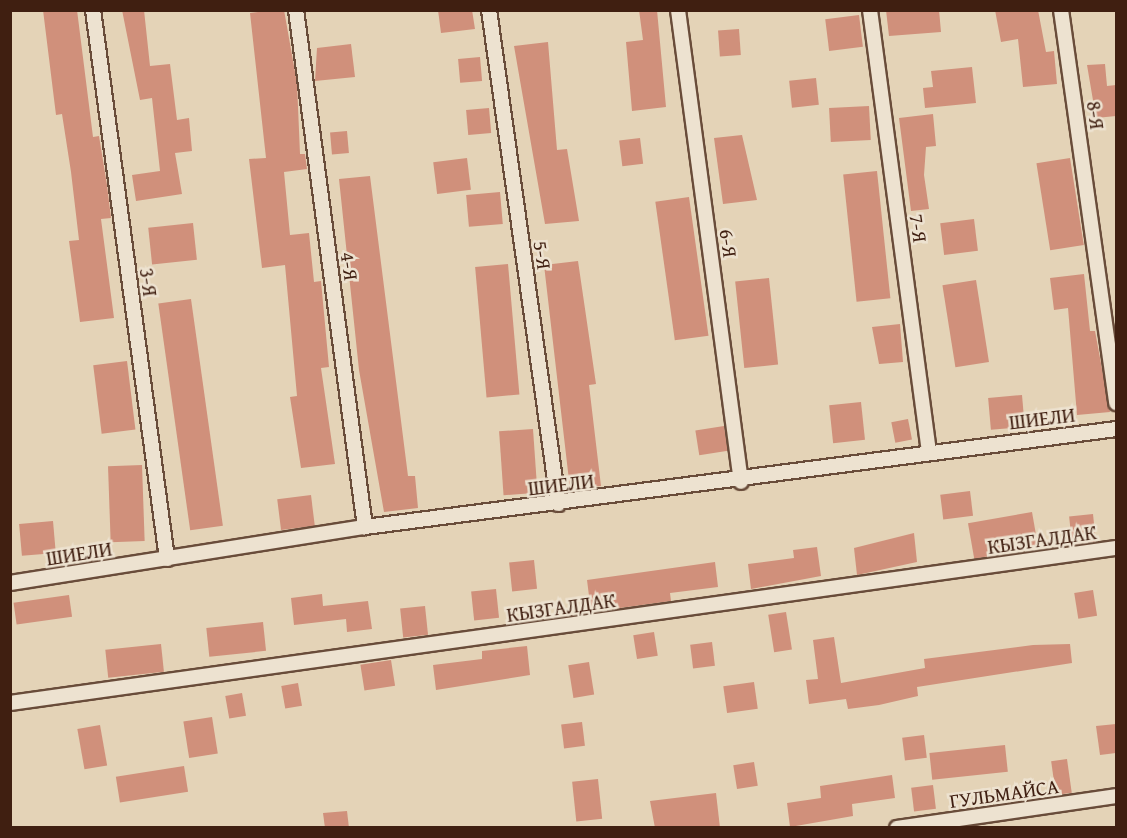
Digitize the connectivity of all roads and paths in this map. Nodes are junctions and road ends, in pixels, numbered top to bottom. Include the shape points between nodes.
1 (93, 10) edge
2 (296, 10) edge
3 (489, 10) edge
4 (678, 10) edge
5 (870, 10) edge
6 (1061, 10) edge
7 (1116, 403) edge
8 (1116, 429) edge
9 (929, 452) junction
10 (741, 482) junction
11 (558, 504) junction
12 (365, 527) junction
13 (1116, 549) edge
14 (166, 559) junction
15 (10, 583) edge
16 (10, 703) edge
17 (1116, 796) edge
18 (897, 828) edge

1 - 14 street, 3-Я
2 - 12 street, 4-Я
3 - 11 street, 5-Я
4 - 10 street, 6-Я
5 - 9 street, 7-Я
6 - 7 street, 8-Я
8 - 9 street, ШИЕЛИ
9 - 10 street, ШИЕЛИ
10 - 11 street, ШИЕЛИ
11 - 12 street, ШИЕЛИ
12 - 14 street, ШИЕЛИ
13 - 16 street, КЫЗГАЛДАК
14 - 15 street, ШИЕЛИ
17 - 18 street, ГУЛЬМАЙСА

